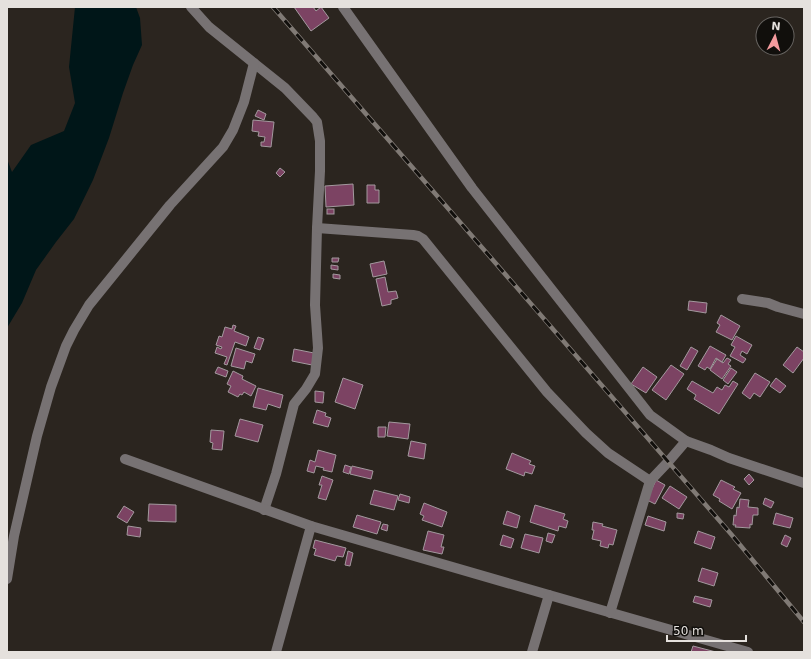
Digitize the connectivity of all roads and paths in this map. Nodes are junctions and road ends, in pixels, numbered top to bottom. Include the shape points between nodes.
1 (191, 7) edge
2 (343, 7) edge
3 (254, 63) junction
4 (317, 228) junction
5 (742, 299) dead end
6 (804, 314) edge
7 (686, 441) junction
8 (125, 459) dead end
9 (650, 481) junction
10 (804, 483) edge
11 (264, 510) junction
12 (311, 526) junction
13 (7, 579) edge
14 (549, 596) junction
15 (610, 613) junction
16 (276, 652) edge
17 (532, 652) edge
18 (748, 652) edge

1 - 3 street via 209,27
2 - 7 street via 472,188 650,415
3 - 4 street via 284,88 317,122 320,141
3 - 13 street via 244,102 223,147 160,216 89,305 66,346 37,436
4 - 9 street via 413,234 423,239 547,392 608,453
4 - 11 street via 318,348 315,374 294,404
5 - 6 street via 768,303
7 - 9 street
7 - 10 street
8 - 11 street
9 - 15 street
11 - 12 street
12 - 14 street
12 - 16 street
14 - 15 street
14 - 17 street
15 - 18 street

